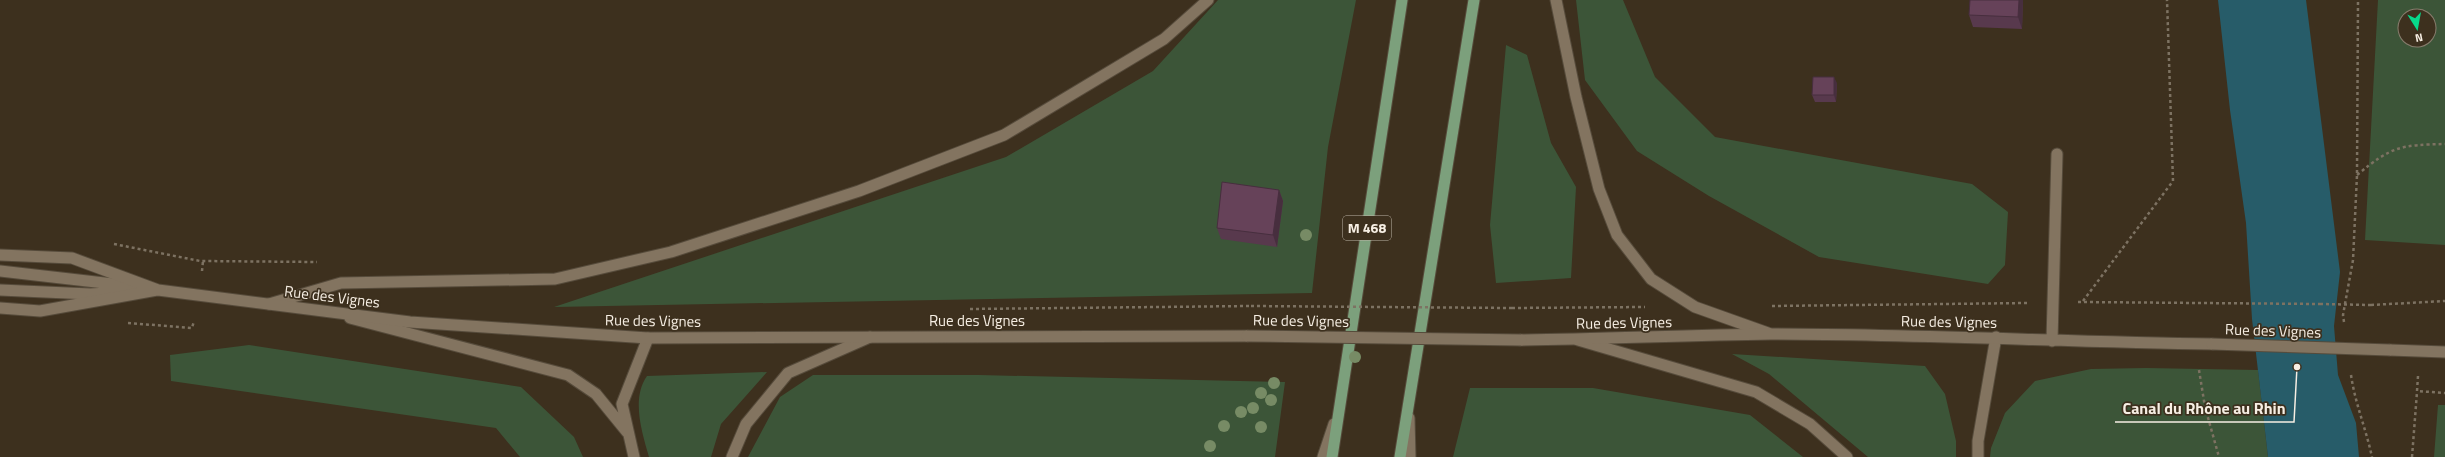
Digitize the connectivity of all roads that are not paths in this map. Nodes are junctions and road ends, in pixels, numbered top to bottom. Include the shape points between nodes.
1 (1208, 0) edge
2 (1402, 0) edge
3 (1474, 0) edge
4 (1556, 0) edge
5 (2057, 154) dead end
6 (0, 255) edge
7 (0, 271) edge
8 (0, 290) edge
9 (158, 290) junction
10 (268, 304) junction
11 (0, 308) edge
12 (323, 311) junction
13 (1771, 334) junction
14 (873, 336) junction
15 (648, 338) junction
16 (1996, 338) junction
17 (1573, 339) junction
18 (2052, 341) junction
19 (2445, 352) edge
20 (1409, 404) junction
21 (1339, 409) junction
22 (627, 432) junction
23 (634, 457) edge
24 (732, 457) edge
25 (1324, 457) edge
26 (1332, 457) edge
27 (1400, 457) edge
28 (1410, 457) edge
29 (1847, 457) edge
30 (1978, 457) edge

1 - 10 street via 1164,39 1004,135 859,191 671,252 555,279 341,283
2 - 21 main road, M 468
3 - 20 main road
4 - 13 street via 1595,173 1617,235 1651,280 1695,307
5 - 18 street
6 - 9 street via 72,258
7 - 9 street
8 - 9 street via 90,294
9 - 10 street, Rue des Vignes
9 - 11 street via 40,311
10 - 12 street, Rue des Vignes
12 - 15 street, Rue des Vignes via 410,322
12 - 22 street via 568,375 596,394
13 - 16 street, Rue des Vignes
13 - 17 street, Rue des Vignes
14 - 15 street, Rue des Vignes
14 - 17 street, Rue des Vignes, bridge
14 - 24 street via 788,373 746,424
15 - 22 street via 622,404
16 - 18 street, Rue des Vignes
16 - 30 street via 1978,441
17 - 29 street via 1756,392 1810,424
18 - 19 street, Rue des Vignes, bridge
20 - 27 main road
20 - 28 street
21 - 25 street
21 - 26 main road, M 468
22 - 23 street

